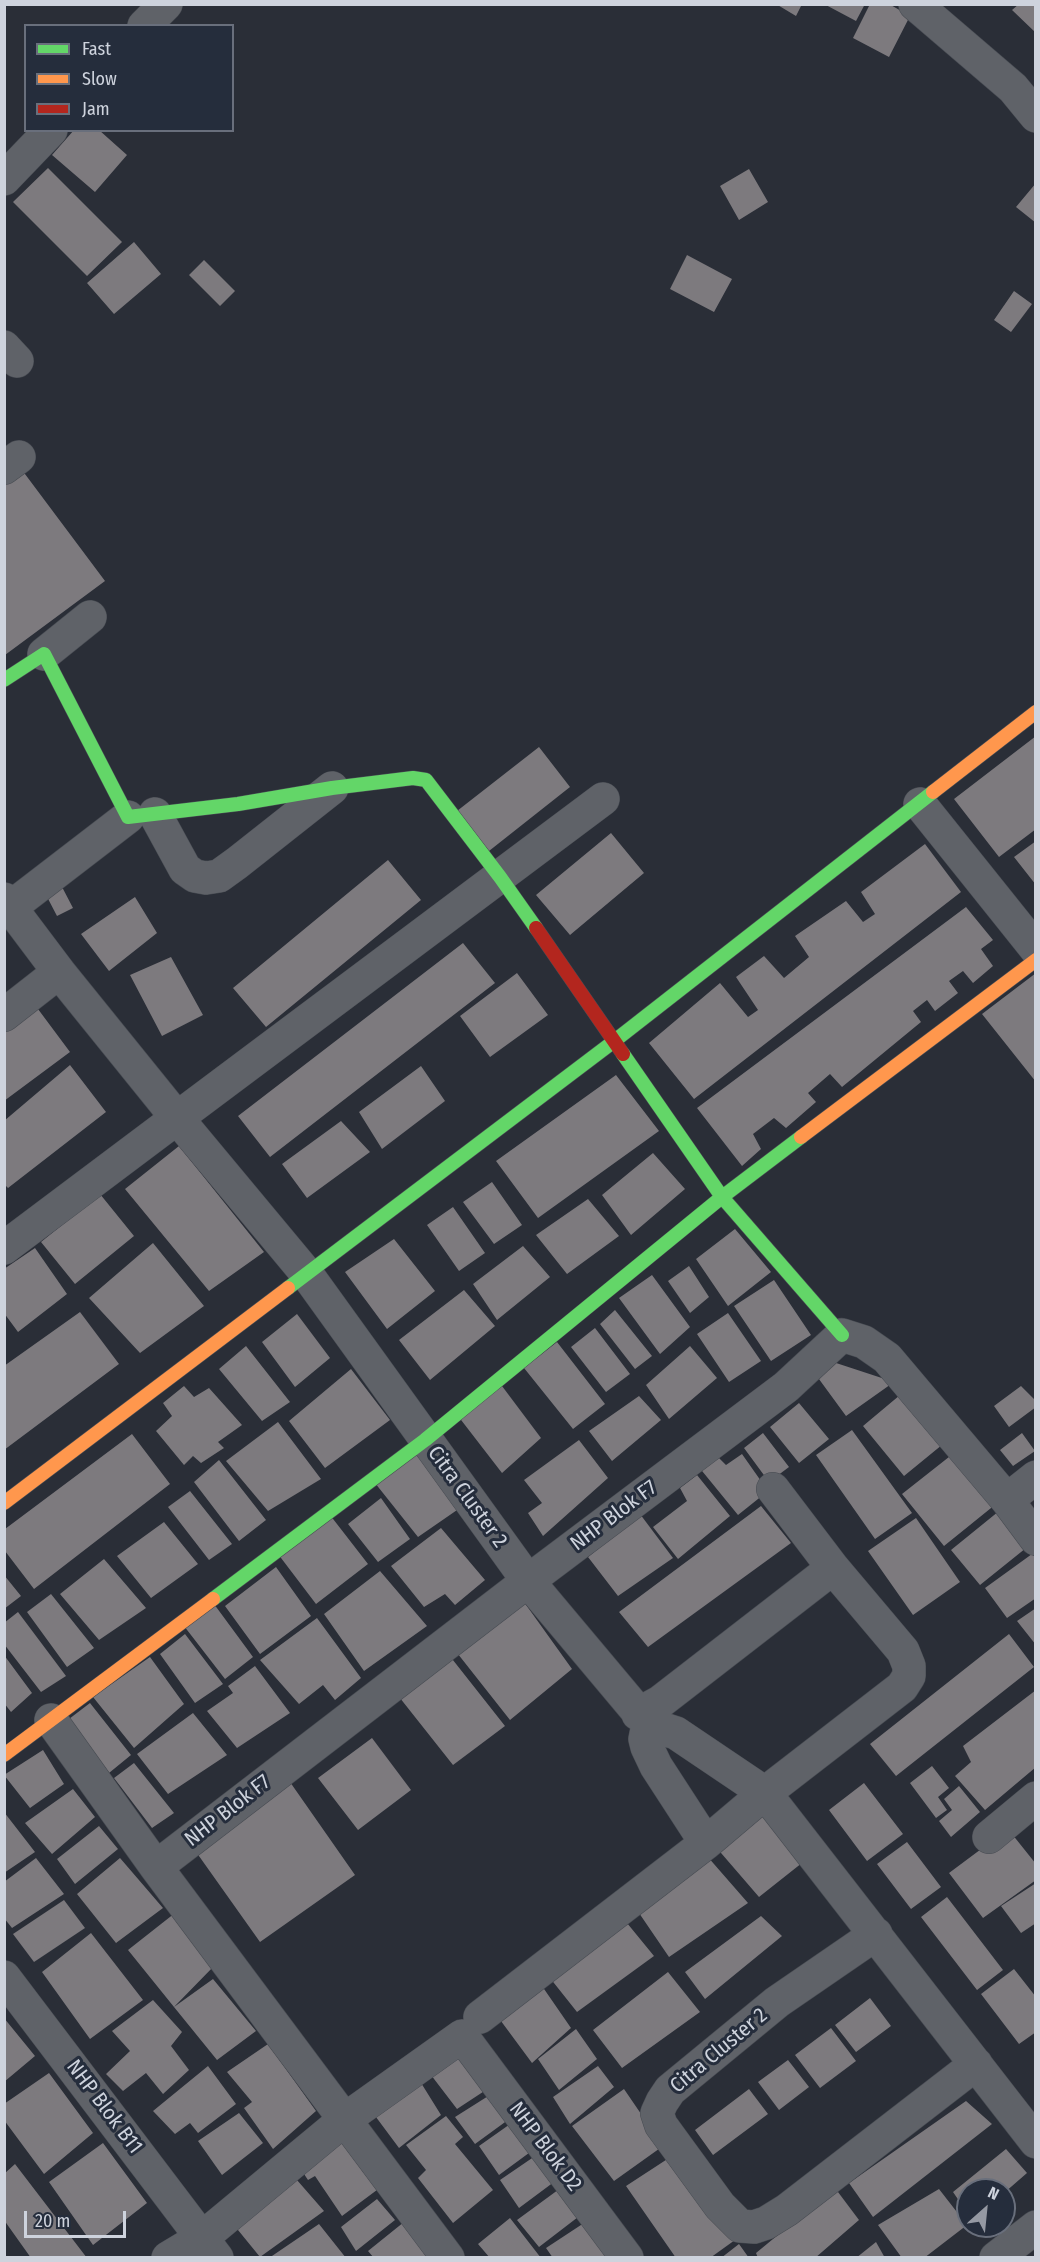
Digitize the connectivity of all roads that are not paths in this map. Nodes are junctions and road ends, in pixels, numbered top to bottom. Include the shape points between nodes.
1 (166, 4) edge
2 (915, 4) edge
3 (146, 24) edge
4 (1035, 117) edge
5 (49, 132) edge
6 (4, 179) edge
7 (90, 617) dead end
8 (44, 654) junction
9 (4, 680) edge
10 (1035, 712) edge
11 (332, 788) junction
12 (603, 799) dead end
13 (920, 804) junction
14 (142, 815) junction
15 (501, 877) junction
16 (8, 903) edge
17 (1035, 949) edge
18 (1035, 960) edge
19 (59, 972) junction
20 (4, 1015) edge
21 (614, 1042) junction
22 (177, 1118) junction
23 (722, 1197) junction
24 (4, 1248) edge
25 (306, 1273) junction
26 (843, 1335) junction
27 (425, 1440) junction
28 (1035, 1477) edge
29 (773, 1489) dead end
30 (1007, 1500) junction
31 (4, 1503) edge
32 (1035, 1539) edge
33 (833, 1568) junction
34 (528, 1581) junction
35 (643, 1719) junction
36 (51, 1720) junction
37 (4, 1755) edge
38 (765, 1793) junction
39 (1031, 1810) edge
40 (989, 1837) dead end
41 (706, 1843) junction
42 (156, 1867) junction
43 (876, 1934) junction
44 (4, 1977) edge
45 (471, 2027) junction
46 (976, 2064) junction
47 (344, 2120) junction
48 (1035, 2142) edge
49 (1035, 2227) edge
50 (210, 2247) edge
51 (168, 2258) edge
52 (448, 2258) edge
53 (627, 2258) edge
54 (996, 2258) edge

1 - 3 street
2 - 4 street via 1013,88
5 - 6 street
7 - 8 street
8 - 9 street
8 - 14 street
10 - 13 street
11 - 14 street
11 - 14 street via 219,876 206,878 185,869
11 - 15 street via 413,778 426,780
12 - 15 street
13 - 17 street
13 - 21 street
14 - 16 street
15 - 21 street
15 - 22 street
16 - 19 street, Citra Cluster 2
18 - 23 street
19 - 20 street
19 - 22 street, Citra Cluster 2
21 - 23 street
21 - 25 street
22 - 24 street
22 - 25 street, Citra Cluster 2
23 - 26 street
23 - 27 street
25 - 27 street, Citra Cluster 2
25 - 31 street
26 - 30 street via 864,1342 887,1358
26 - 34 street, NHP Blok F7 via 786,1387
27 - 34 street, Citra Cluster 2
27 - 36 street
28 - 30 street
29 - 33 street
30 - 32 street
33 - 35 street
33 - 38 street via 903,1651 909,1676 902,1687
34 - 35 street, Citra Cluster 2
34 - 42 street, NHP Blok F7
35 - 38 street via 676,1733
35 - 41 street via 651,1756
36 - 37 street
36 - 42 street
38 - 41 street
38 - 43 street
39 - 40 street
41 - 45 street
42 - 47 street
43 - 46 street
43 - 46 street, Citra Cluster 2 via 777,2002 670,2090 662,2102 657,2113 661,2125 720,2206 740,2226 766,2223
44 - 50 street, NHP Blok B11
45 - 47 street
45 - 53 street, NHP Blok D2
46 - 48 street
47 - 50 street
47 - 52 street
49 - 54 street
50 - 51 street

